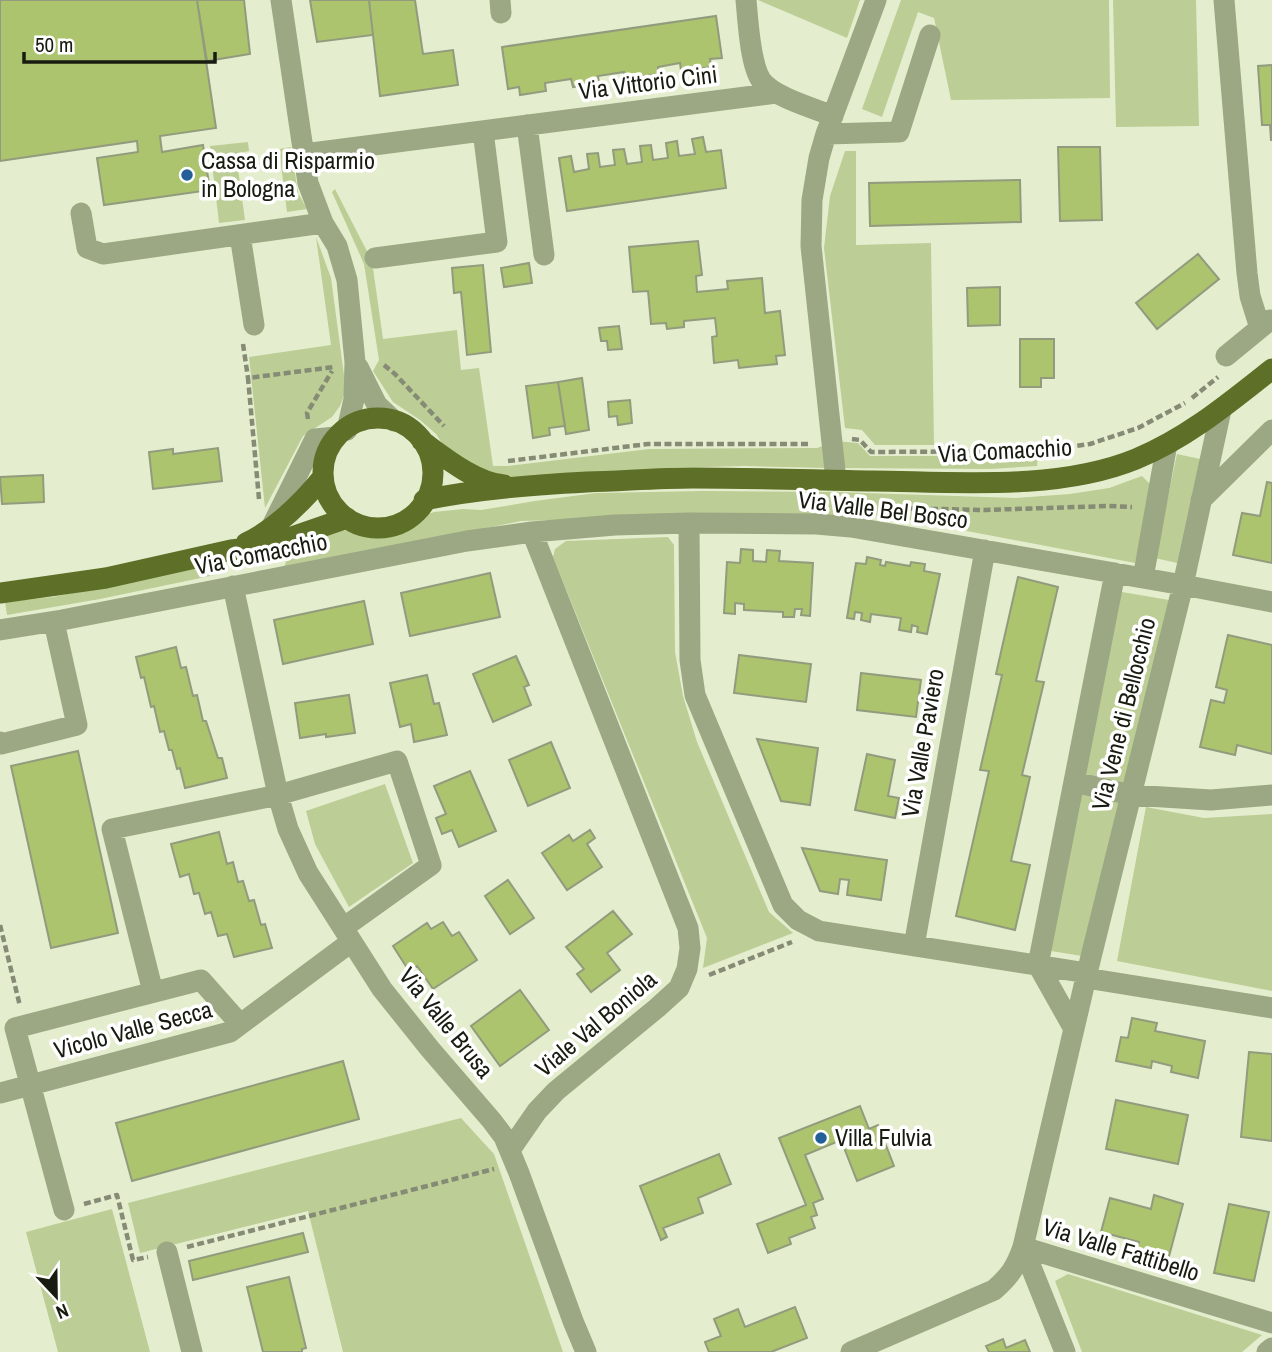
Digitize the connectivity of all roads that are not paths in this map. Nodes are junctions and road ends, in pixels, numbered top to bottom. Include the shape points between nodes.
1 (281, 0) edge
2 (746, 0) edge
3 (876, 0) edge
4 (1224, 0) edge
5 (930, 35) dead end
6 (776, 93) junction
7 (527, 125) junction
8 (829, 125) junction
9 (483, 131) junction
10 (303, 154) junction
11 (81, 213) dead end
12 (323, 223) junction
13 (240, 235) junction
14 (544, 255) dead end
15 (375, 258) dead end
16 (1266, 323) edge
17 (254, 325) dead end
18 (355, 362) junction
19 (1223, 366) road end
20 (1272, 369) edge
21 (1221, 410) junction
22 (394, 421) junction
23 (1272, 430) edge
24 (341, 433) junction
25 (420, 439) junction
26 (1167, 444) junction
27 (323, 477) junction
28 (836, 480) junction
29 (524, 486) junction
30 (424, 500) junction
31 (1201, 500) junction
32 (347, 518) junction
33 (689, 523) junction
34 (267, 531) junction
35 (532, 532) junction
36 (231, 550) junction
37 (985, 550) junction
38 (1115, 573) junction
39 (1143, 578) junction
40 (1183, 584) junction
41 (233, 586) junction
42 (0, 593) edge
43 (1272, 602) edge
44 (54, 622) junction
45 (0, 630) edge
46 (0, 742) edge
47 (1074, 782) junction
48 (278, 794) junction
49 (1131, 795) junction
50 (1272, 795) edge
51 (347, 935) junction
52 (914, 946) junction
53 (1038, 965) junction
54 (1086, 975) junction
55 (153, 992) junction
56 (1272, 1009) edge
57 (240, 1024) junction
58 (1074, 1029) junction
59 (29, 1084) junction
60 (0, 1094) edge
61 (512, 1156) junction
62 (64, 1210) road end
63 (1023, 1247) junction
64 (167, 1252) road end
65 (1272, 1323) edge
66 (1272, 1348) edge
67 (192, 1352) edge
68 (586, 1352) edge
69 (851, 1352) edge
70 (1065, 1352) edge
71 (1267, 1352) edge

1 - 10 street
2 - 6 street via 759,78
3 - 8 street
4 - 16 street via 1247,273 1250,296
5 - 8 street via 899,132
6 - 7 street, Via Vittorio Cini
6 - 8 street
7 - 9 street, Via Vittorio Cini
7 - 14 street
8 - 28 street via 810,223
9 - 10 street, Via Vittorio Cini
9 - 15 street via 497,242
10 - 12 street
11 - 13 street via 87,248 103,254
12 - 13 street
12 - 18 street via 337,246 347,280
13 - 17 street
16 - 19 street
18 - 22 street via 377,405
18 - 24 street via 355,399
20 - 21 main road, Via Comacchio
21 - 26 main road, Via Comacchio
21 - 31 street, Via Vene di Bellocchio
22 - 24 main road via 370,419
22 - 25 main road, Via Comacchio
23 - 31 street
24 - 27 main road, Via Comacchio via 325,456
24 - 34 street via 315,439
25 - 29 main road, Via Comacchio via 476,476
25 - 30 main road via 431,456 433,471
26 - 28 main road, Via Comacchio via 1109,468 1046,479
26 - 39 street
27 - 32 main road, Via Comacchio via 330,500
27 - 34 main road, Via Comacchio
28 - 29 main road, Via Comacchio via 690,478
29 - 30 main road, Via Comacchio
30 - 32 main road, Via Comacchio via 402,523 377,528
31 - 40 street, Via Vene di Bellocchio
32 - 36 main road, Via Comacchio via 266,546
33 - 35 street, Via Valle Bel Bosco
33 - 37 street, Via Valle Bel Bosco via 851,527
33 - 52 street via 690,660 695,695 783,905 819,931
34 - 36 main road, Via Comacchio
35 - 41 street, Via Comacchio
35 - 61 street, Viale Val Boniola via 688,928 691,948 679,988 556,1091 537,1111
36 - 42 main road, Via Comacchio via 106,578
37 - 38 street, Via Valle Bel Bosco
37 - 52 street, Via Valle Paviero
38 - 39 street, Via Valle Bel Bosco
38 - 47 street, Via Vene di Bellocchio
39 - 40 street, Via Valle Bel Bosco
40 - 43 street, Via Valle Bel Bosco
40 - 49 street, Via Vene di Bellocchio
41 - 44 street, Via Comacchio
41 - 48 street, Via Valle Brusa
44 - 45 street, Via Comacchio
44 - 46 street via 77,725
47 - 49 street
47 - 53 street, Via Vene di Bellocchio
48 - 51 street, Via Valle Brusa via 307,873
48 - 51 street via 397,761 430,865
48 - 55 street via 112,829
49 - 50 street via 1211,800
49 - 54 street, Via Vene di Bellocchio
51 - 57 street, Vicolo Valle Secca
51 - 61 street, Via Valle Brusa via 382,989 492,1121
52 - 53 street
53 - 54 street
53 - 58 street
54 - 56 street
54 - 58 street, Via Vene di Bellocchio
55 - 57 street via 201,980
55 - 59 street via 15,1028
57 - 59 street, Vicolo Valle Secca via 230,1032
58 - 63 street, Via Vene di Bellocchio
59 - 60 street
59 - 62 street, Vicolo Valle Secca
61 - 68 street
63 - 65 street, Via Valle Fattibello
63 - 69 street via 1009,1276 994,1290
63 - 70 street, Via Valle Fattibello
64 - 67 street
66 - 71 street

